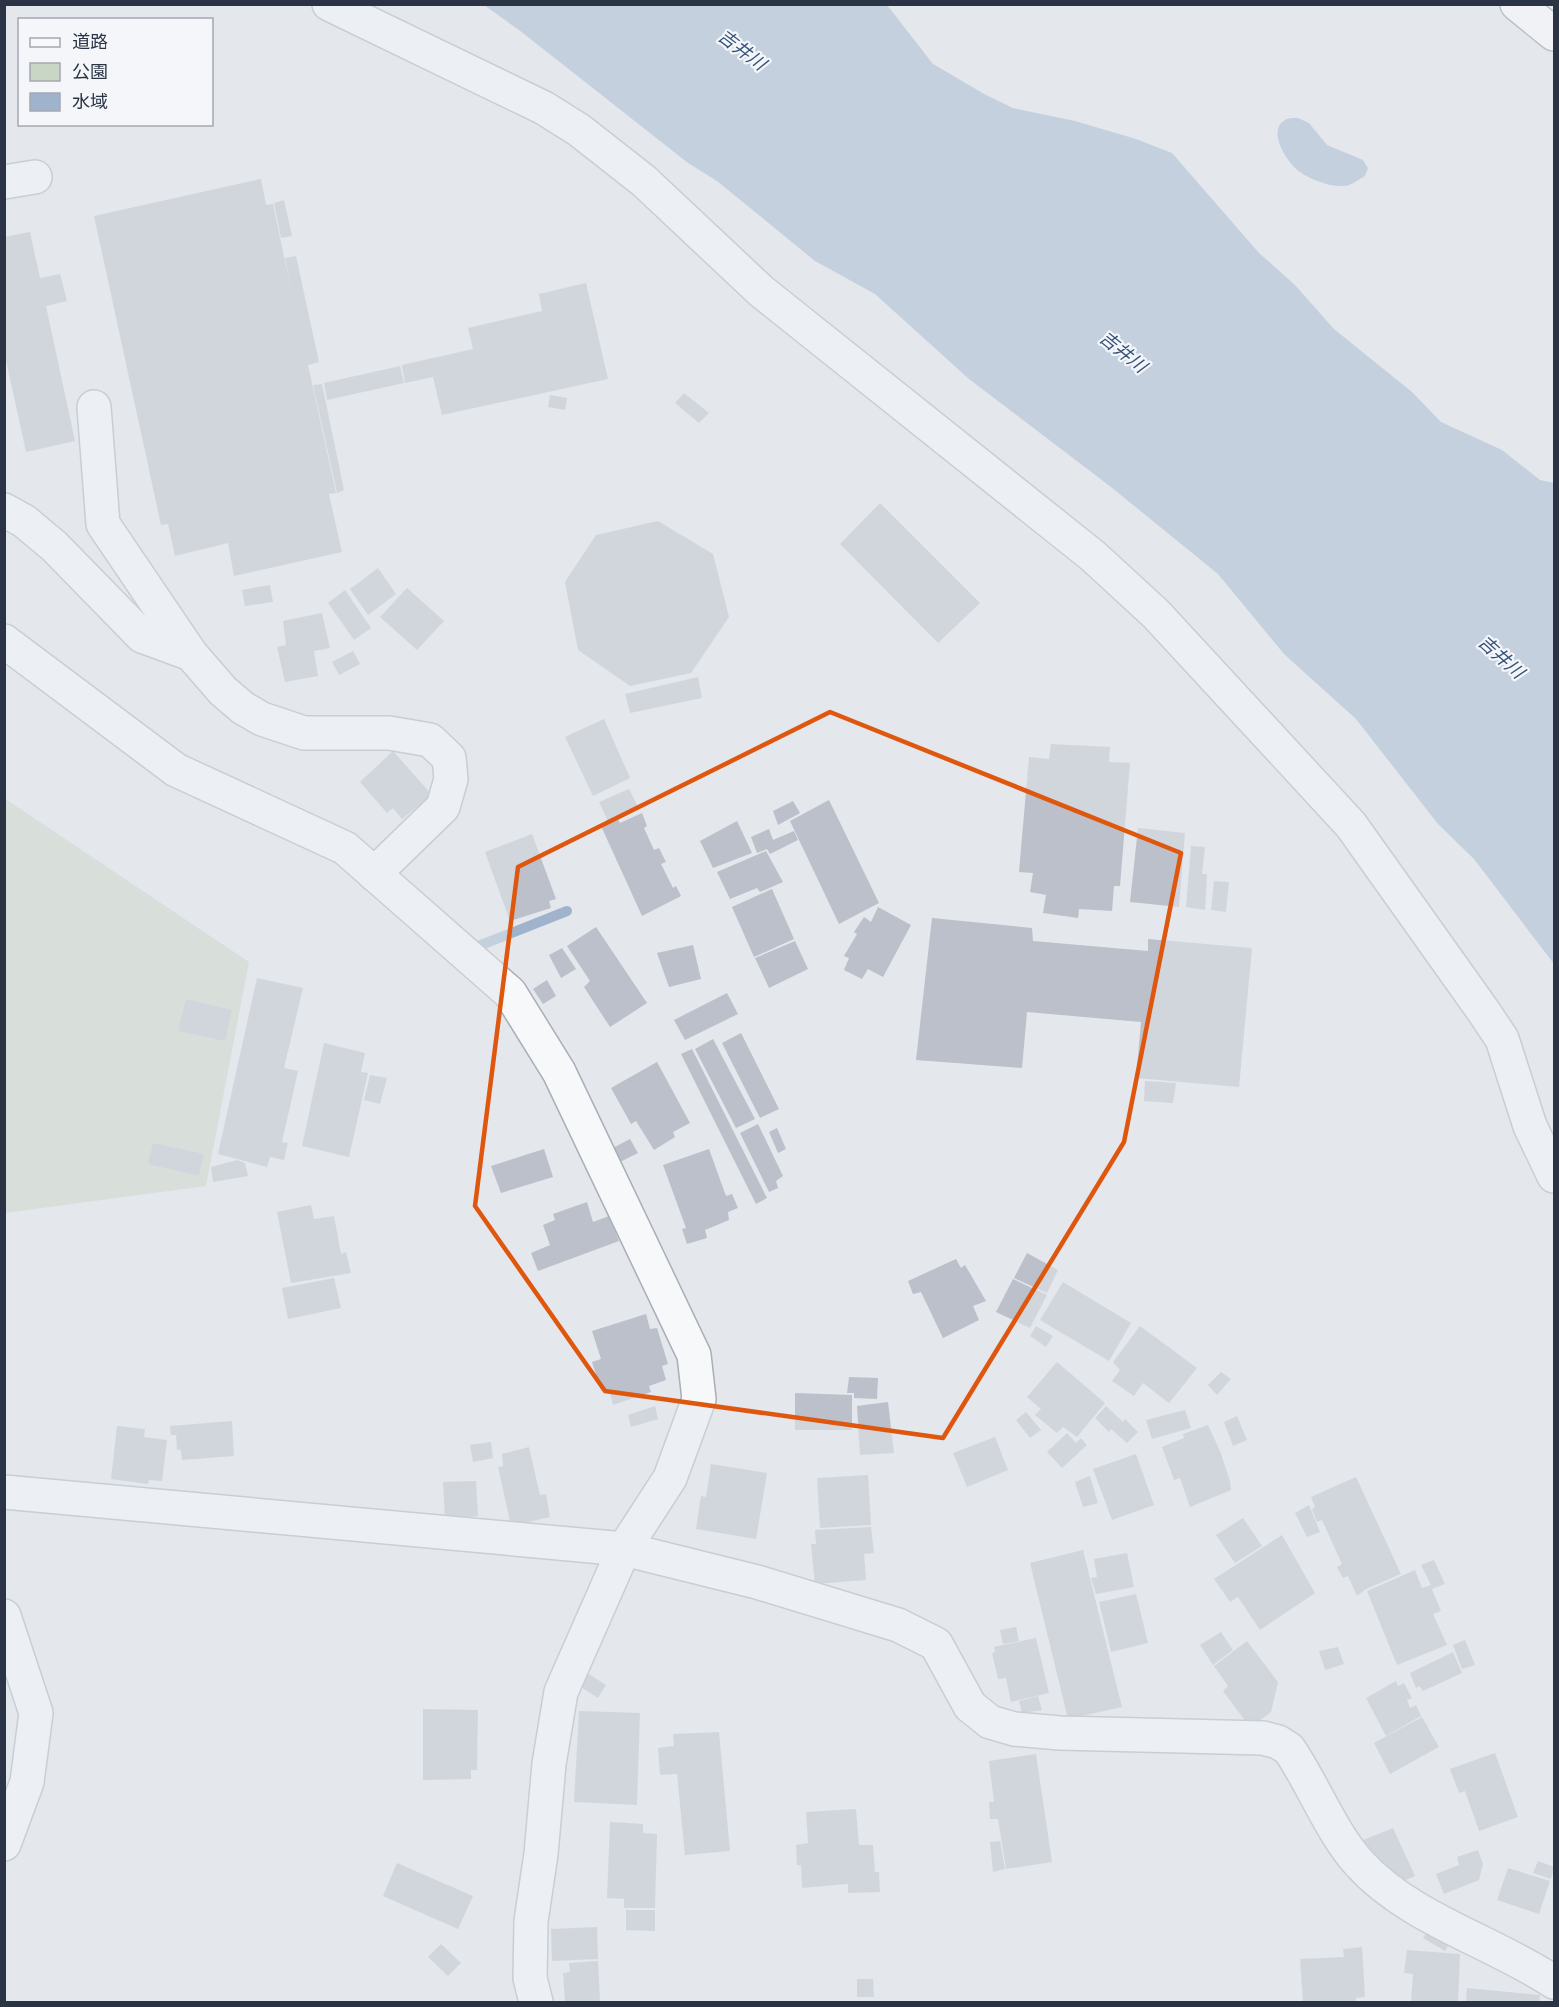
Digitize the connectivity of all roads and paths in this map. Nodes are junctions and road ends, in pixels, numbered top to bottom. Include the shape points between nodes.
1 (329, 4) edge
2 (1517, 4) edge
3 (1554, 34) edge
4 (94, 407) dead end
5 (4, 510) edge
6 (4, 640) edge
7 (191, 654) junction
8 (374, 874) junction
9 (1554, 1176) edge
10 (4, 1491) edge
11 (624, 1549) junction
12 (4, 1616) edge
13 (4, 1844) edge
14 (1554, 1982) edge
15 (536, 2002) edge

1 - 9 street via 544,108 579,130 644,181 761,291 1093,556 1156,614 1351,825 1464,984 1502,1039 1530,1126
2 - 3 highway
4 - 7 street via 103,524
5 - 7 street via 54,546 142,636
6 - 8 street via 176,770 345,848
7 - 8 street via 223,691 262,719 304,733 389,733 430,740 449,758 451,779 443,807
8 - 11 street via 510,993 560,1072 694,1355 699,1399 670,1478
10 - 11 street
11 - 14 street via 757,1582 898,1625 936,1644 970,1706 990,1722 1014,1729 1060,1733 1263,1738 1278,1742 1289,1749 1340,1837 1377,1882 1416,1908
11 - 15 street via 561,1692 531,1921 530,1978
12 - 13 street via 36,1713 27,1782

